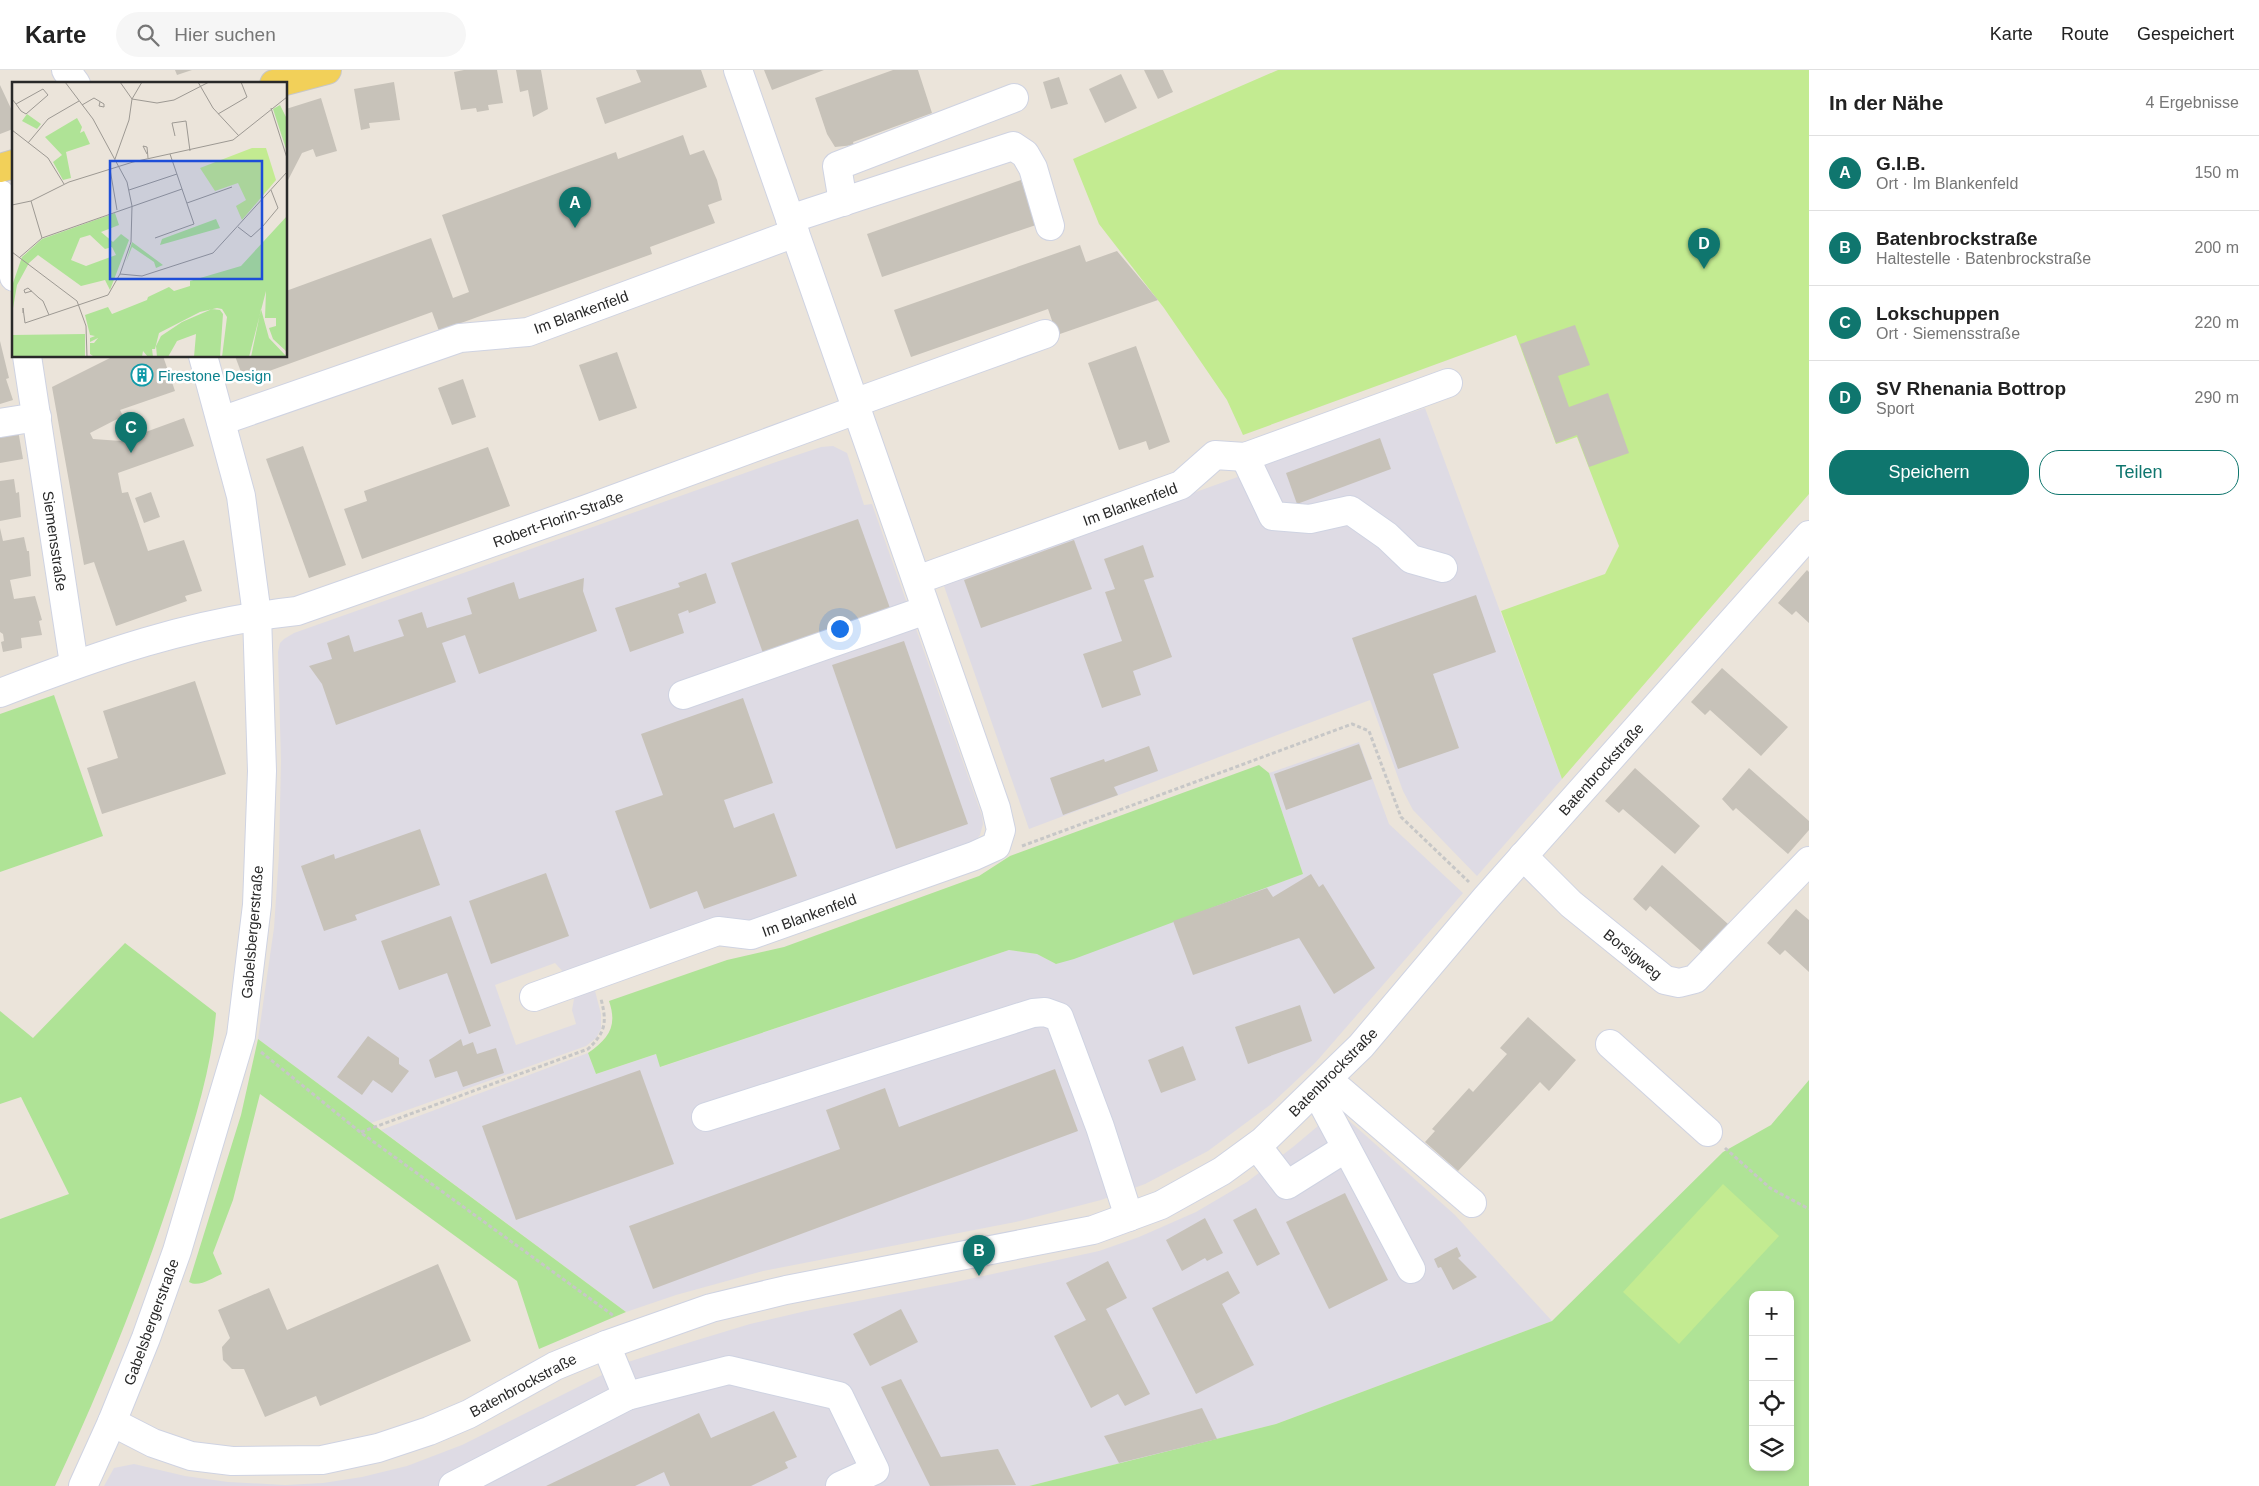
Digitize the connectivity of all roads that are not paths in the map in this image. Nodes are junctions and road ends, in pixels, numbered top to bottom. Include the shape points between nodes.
1 (66, 70) edge
2 (327, 70) edge
3 (738, 70) edge
4 (75, 82) edge
5 (282, 82) edge
6 (1014, 98) dead end
7 (0, 194) edge
8 (843, 202) junction
9 (793, 226) junction
10 (1050, 226) dead end
11 (12, 265) edge
12 (1045, 334) dead end
13 (27, 358) edge
14 (204, 358) edge
15 (1448, 383) dead end
16 (855, 407) junction
17 (37, 417) junction
18 (221, 421) junction
19 (0, 423) edge
20 (1245, 457) junction
21 (1809, 535) edge
22 (1443, 568) dead end
23 (917, 580) junction
24 (926, 610) junction
25 (257, 616) junction
26 (74, 664) junction
27 (0, 693) edge
28 (683, 695) dead end
29 (1524, 856) junction
30 (1809, 861) edge
31 (534, 997) dead end
32 (1610, 1044) dead end
33 (1321, 1085) junction
34 (706, 1117) dead end
35 (1708, 1132) road end
36 (1257, 1146) junction
37 (1346, 1148) junction
38 (1472, 1203) dead end
39 (1129, 1217) junction
40 (1411, 1269) dead end
41 (606, 1344) junction
42 (627, 1396) junction
43 (112, 1422) junction
44 (83, 1486) edge
45 (453, 1486) edge
46 (840, 1486) edge

1 - 4 street
2 - 5 main road
3 - 9 street
6 - 8 street via 837,166
7 - 11 street
8 - 9 street, Im Blankenfeld
8 - 10 street, Im Blankenfeld via 1013,146 1025,154 1033,168
9 - 16 street
9 - 18 street, Im Blankenfeld via 528,332 460,338
12 - 16 street, Robert-Florin-Straße
13 - 17 street, Siemensstraße
14 - 18 street, Gabelsbergerstraße
15 - 20 street, Im Blankenfeld
16 - 23 street
16 - 25 street, Robert-Florin-Straße via 297,611
17 - 19 street
17 - 26 street, Siemensstraße
18 - 25 street, Gabelsbergerstraße via 241,496
20 - 22 street via 1274,516 1310,519 1350,510 1387,536 1411,559
20 - 23 street, Im Blankenfeld via 1215,455 1181,485
21 - 29 street, Batenbrockstraße
23 - 24 street
24 - 28 street
24 - 31 street, Im Blankenfeld via 996,808 1002,830 996,846 751,935 718,931
25 - 26 street via 164,635
25 - 43 street, Gabelsbergerstraße via 262,771 257,905 241,1036 177,1251
26 - 27 street
29 - 30 street, Borsigweg via 1571,904 1666,980 1679,984 1695,980
29 - 33 street, Batenbrockstraße via 1361,1046
32 - 35 street
33 - 36 street, Batenbrockstraße
33 - 37 street
33 - 38 street
34 - 39 street via 1034,1013 1053,1014 1059,1017 1097,1118
36 - 37 street via 1287,1185
36 - 39 street, Batenbrockstraße via 1222,1171 1161,1205
37 - 40 street
39 - 41 street, Batenbrockstraße via 1093,1230 786,1290 711,1308
41 - 42 street
41 - 43 street, Batenbrockstraße via 555,1366 469,1414 429,1431 378,1448 322,1460 232,1461 191,1456
42 - 45 street
42 - 46 street via 729,1370 839,1396 875,1470
43 - 44 street, Gabelsbergerstraße

